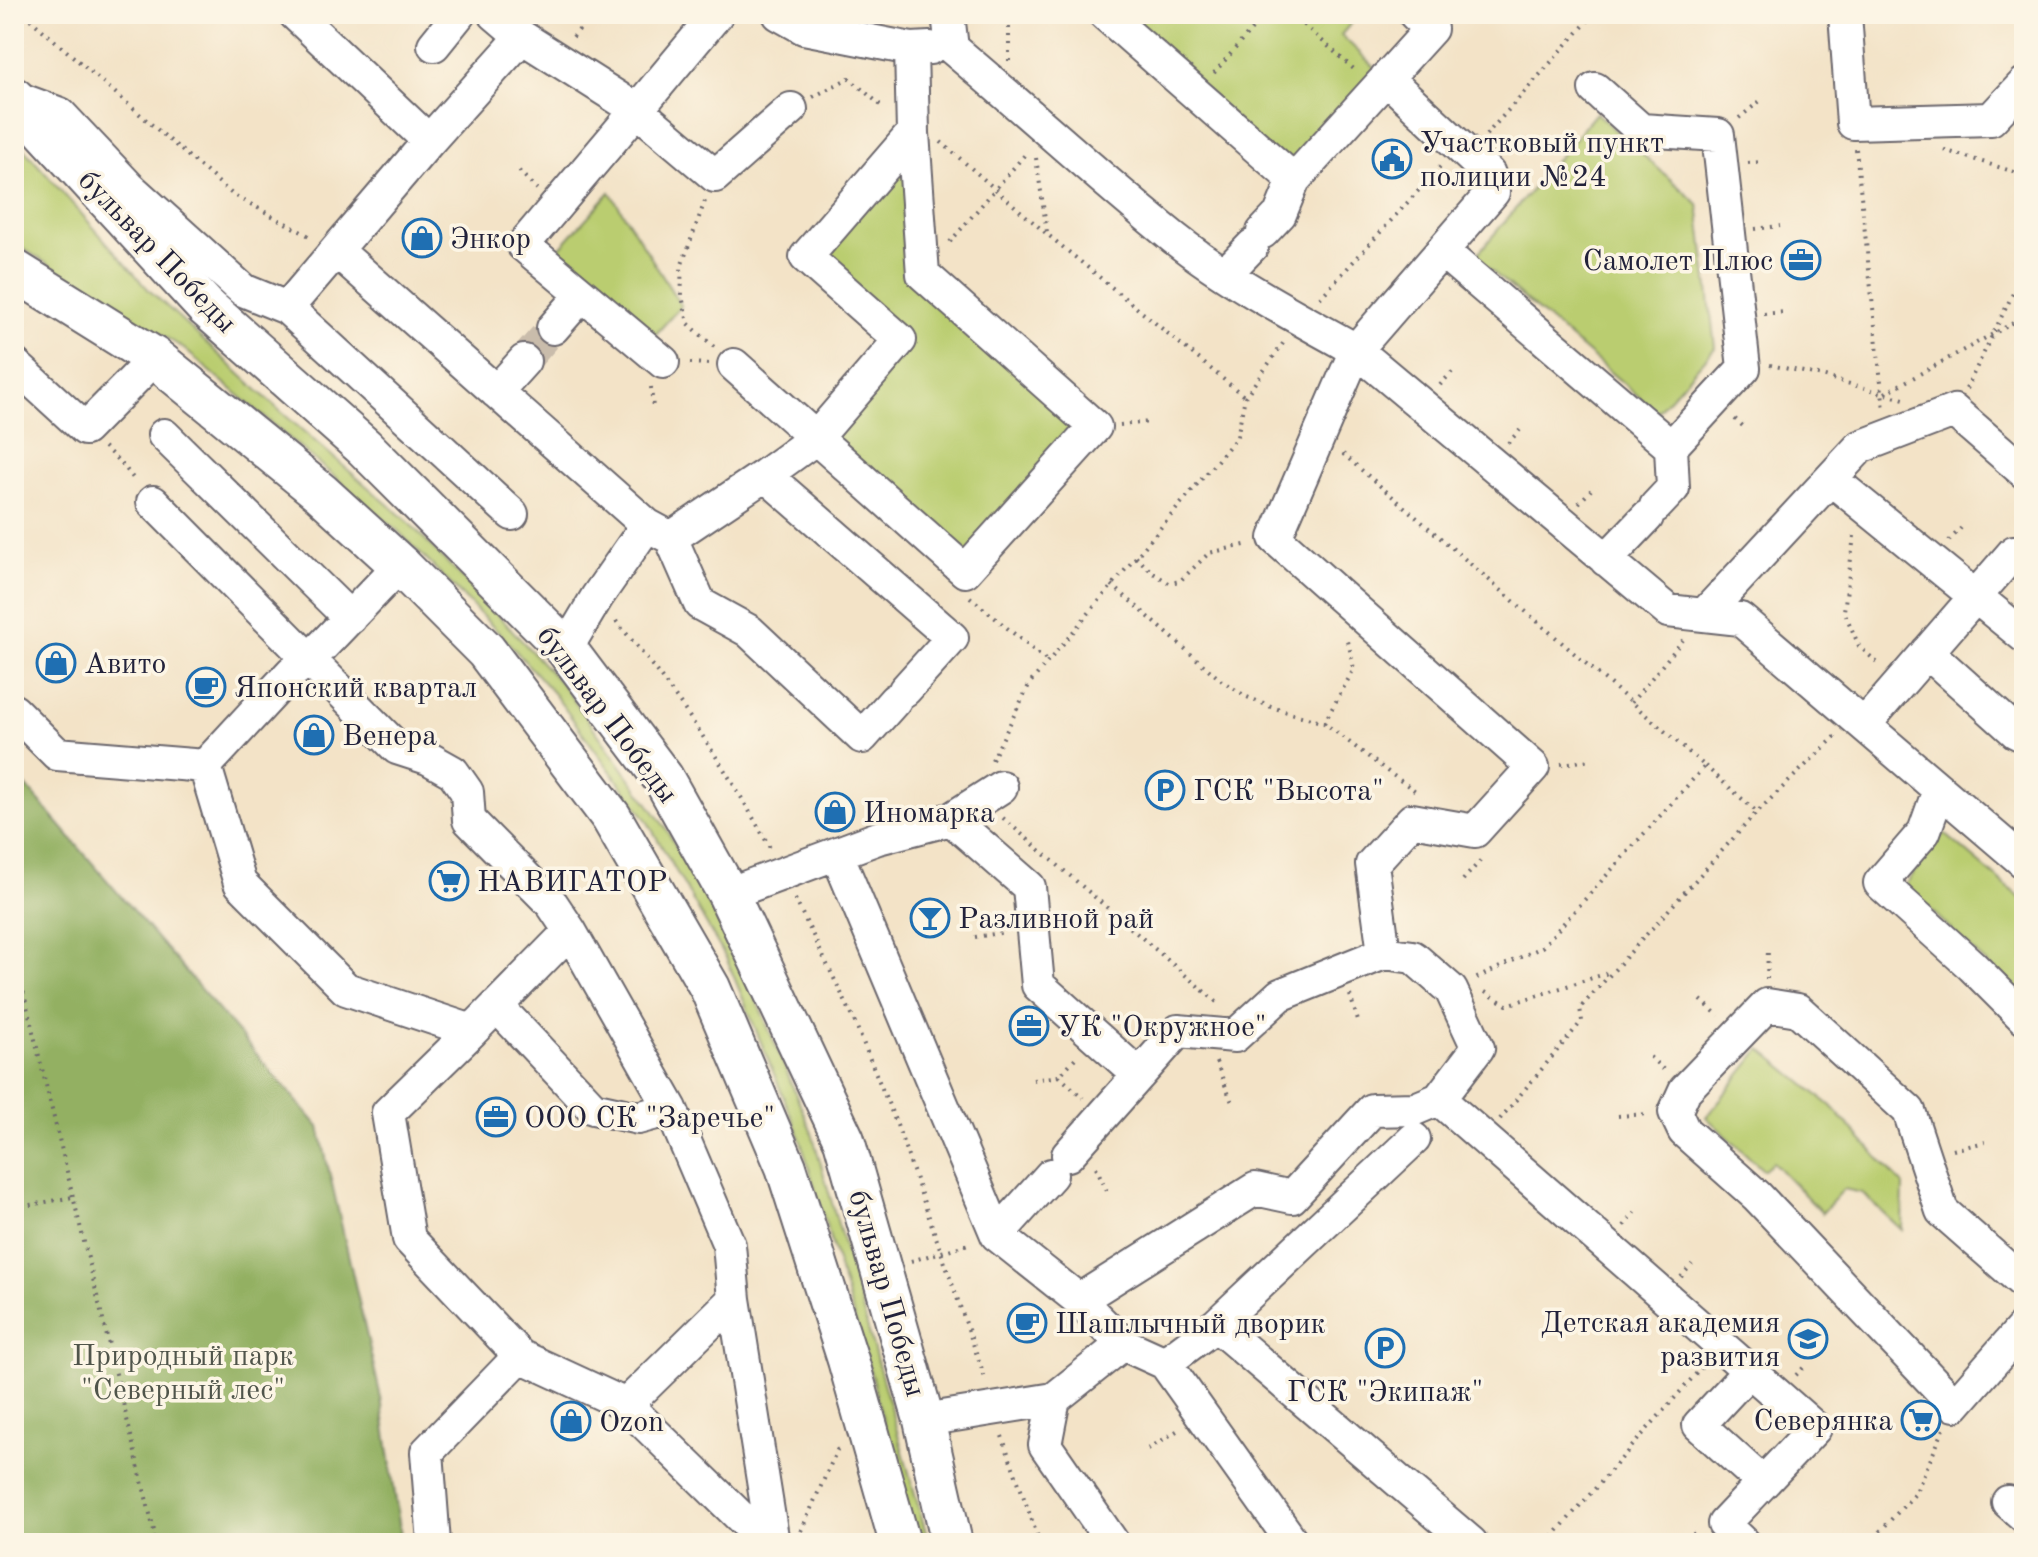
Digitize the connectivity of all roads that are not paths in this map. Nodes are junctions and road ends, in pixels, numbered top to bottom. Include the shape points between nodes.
1 (295, 14) edge
2 (459, 14) edge
3 (495, 14) edge
4 (717, 14) edge
5 (779, 14) edge
6 (948, 14) edge
7 (1105, 14) edge
8 (1845, 14) edge
9 (1430, 19) edge
10 (522, 37) junction
11 (434, 45) dead end
12 (952, 48) junction
13 (911, 49) junction
14 (1381, 83) junction
15 (2024, 84) edge
16 (1595, 89) dead end
17 (14, 98) edge
18 (791, 109) road end
19 (637, 110) junction
20 (913, 125) junction
21 (429, 141) junction
22 (1294, 180) junction
23 (337, 251) junction
24 (1442, 251) junction
25 (14, 270) edge
26 (1226, 273) junction
27 (582, 295) junction
28 (287, 308) junction
29 (553, 328) tunnel mouth
30 (1356, 350) junction
31 (155, 358) junction
32 (524, 361) tunnel mouth
33 (663, 362) road end
34 (14, 364) edge
35 (734, 365) road end
36 (496, 392) junction
37 (164, 435) dead end
38 (816, 438) junction
39 (1671, 447) junction
40 (2024, 472) edge
41 (765, 475) junction
42 (1831, 479) junction
43 (153, 502) dead end
44 (512, 514) dead end
45 (659, 531) junction
46 (2021, 545) edge
47 (1606, 560) junction
48 (400, 565) junction
49 (1976, 596) junction
50 (1704, 615) junction
51 (350, 618) junction
52 (2024, 636) edge
53 (566, 649) junction
54 (1927, 652) junction
55 (309, 660) junction
56 (14, 711) edge
57 (1860, 722) junction
58 (2024, 736) edge
59 (205, 766) junction
60 (1939, 790) junction
61 (991, 793) road end
62 (951, 819) junction
63 (837, 854) junction
64 (2024, 862) edge
65 (728, 894) junction
66 (570, 931) junction
67 (1384, 953) junction
68 (497, 1006) junction
69 (2024, 1018) edge
70 (472, 1031) junction
71 (1139, 1075) junction
72 (1439, 1099) junction
73 (671, 1109) junction
74 (1414, 1139) dead end
75 (997, 1235) junction
76 (2024, 1283) edge
77 (734, 1299) junction
78 (1079, 1300) junction
79 (1216, 1325) junction
80 (2024, 1326) edge
81 (1123, 1344) junction
82 (520, 1356) junction
83 (1165, 1363) junction
84 (1749, 1371) junction
85 (1054, 1399) junction
86 (626, 1405) junction
87 (924, 1420) junction
88 (1762, 1482) junction
89 (434, 1543) edge
90 (767, 1543) edge
91 (773, 1543) edge
92 (900, 1543) edge
93 (952, 1543) edge
94 (1113, 1543) edge
95 (1293, 1543) edge
96 (1471, 1543) edge
97 (1744, 1543) edge

1 - 21 lane
2 - 11 lane
3 - 10 lane
4 - 19 lane
5 - 13 lane via 804,28
6 - 12 lane
7 - 22 lane
8 - 15 lane via 1853,123 1991,119
9 - 14 lane
10 - 19 lane
10 - 21 lane
12 - 13 lane
12 - 26 lane via 1176,239
13 - 20 lane
14 - 22 lane
14 - 24 lane via 1489,174 1493,192
16 - 39 lane via 1641,130 1718,135 1744,368
17 - 28 lane via 60,114 129,187 243,290
17 - 53 main road, бульвар Победы via 206,307 364,447
18 - 19 lane via 715,176
19 - 27 lane via 523,245
20 - 38 lane via 806,257 900,340
20 - 38 lane via 923,274 1095,427 965,571
21 - 23 lane
22 - 26 lane via 1280,214
23 - 28 lane
23 - 36 lane
24 - 30 lane
24 - 39 lane
25 - 31 main road, бульвар Победы
26 - 30 lane
27 - 29 lane
27 - 33 lane
28 - 44 lane
30 - 47 lane
30 - 67 lane via 1275,538 1533,767 1475,831 1412,820 1372,864
31 - 34 lane via 85,429
31 - 48 main road, бульвар Победы via 321,493
32 - 36 lane
35 - 38 lane
36 - 45 lane
37 - 51 lane
38 - 41 lane
39 - 47 lane via 1673,488
40 - 42 lane via 1954,411 1860,447
41 - 45 lane
41 - 45 lane via 952,638 862,737 749,631 700,604
42 - 49 lane
42 - 50 lane
43 - 55 lane
45 - 53 lane via 597,597
46 - 49 lane
47 - 50 lane via 1668,611
48 - 51 lane
48 - 92 main road, бульвар Победы via 486,651 602,805 710,988 786,1167
49 - 52 lane
49 - 54 lane
50 - 57 lane via 1740,619
51 - 55 lane
53 - 65 main road, бульвар Победы via 663,778
54 - 57 lane
54 - 58 lane
55 - 59 lane
55 - 66 lane via 397,748 453,772 467,792 469,820 552,904
56 - 59 lane via 57,754
57 - 60 lane
59 - 70 lane via 240,883 346,989
60 - 64 lane
60 - 69 lane via 1924,832 1880,883
61 - 62 lane
62 - 63 lane
62 - 71 lane via 1029,887 1038,985
63 - 65 lane
63 - 75 lane
65 - 87 main road, бульвар Победы via 844,1140
66 - 68 lane
66 - 73 lane
67 - 71 lane via 1280,995 1235,1036 1178,1031
67 - 72 lane via 1413,957 1460,986 1478,1048
68 - 70 lane
68 - 73 lane via 593,1108 638,1118
70 - 82 lane via 388,1113 409,1239
71 - 75 lane
72 - 78 lane via 1415,1109 1372,1110 1292,1197 1255,1189
72 - 84 lane
73 - 77 lane via 729,1245
74 - 79 lane
75 - 78 lane
76 - 80 lane via 1942,1211 1909,1111 1798,1010 1767,1005 1685,1090 1675,1112 1684,1131 1757,1196 1955,1405
77 - 86 lane
77 - 91 lane
78 - 81 lane
79 - 83 lane
79 - 96 lane
81 - 83 lane
81 - 85 lane
82 - 86 lane
82 - 89 lane via 427,1452
83 - 95 lane
84 - 88 lane via 1699,1425
84 - 88 lane via 1815,1428
85 - 87 lane
85 - 94 lane via 1045,1445
86 - 90 lane
87 - 93 main road, бульвар Победы
88 - 97 lane via 1724,1524

